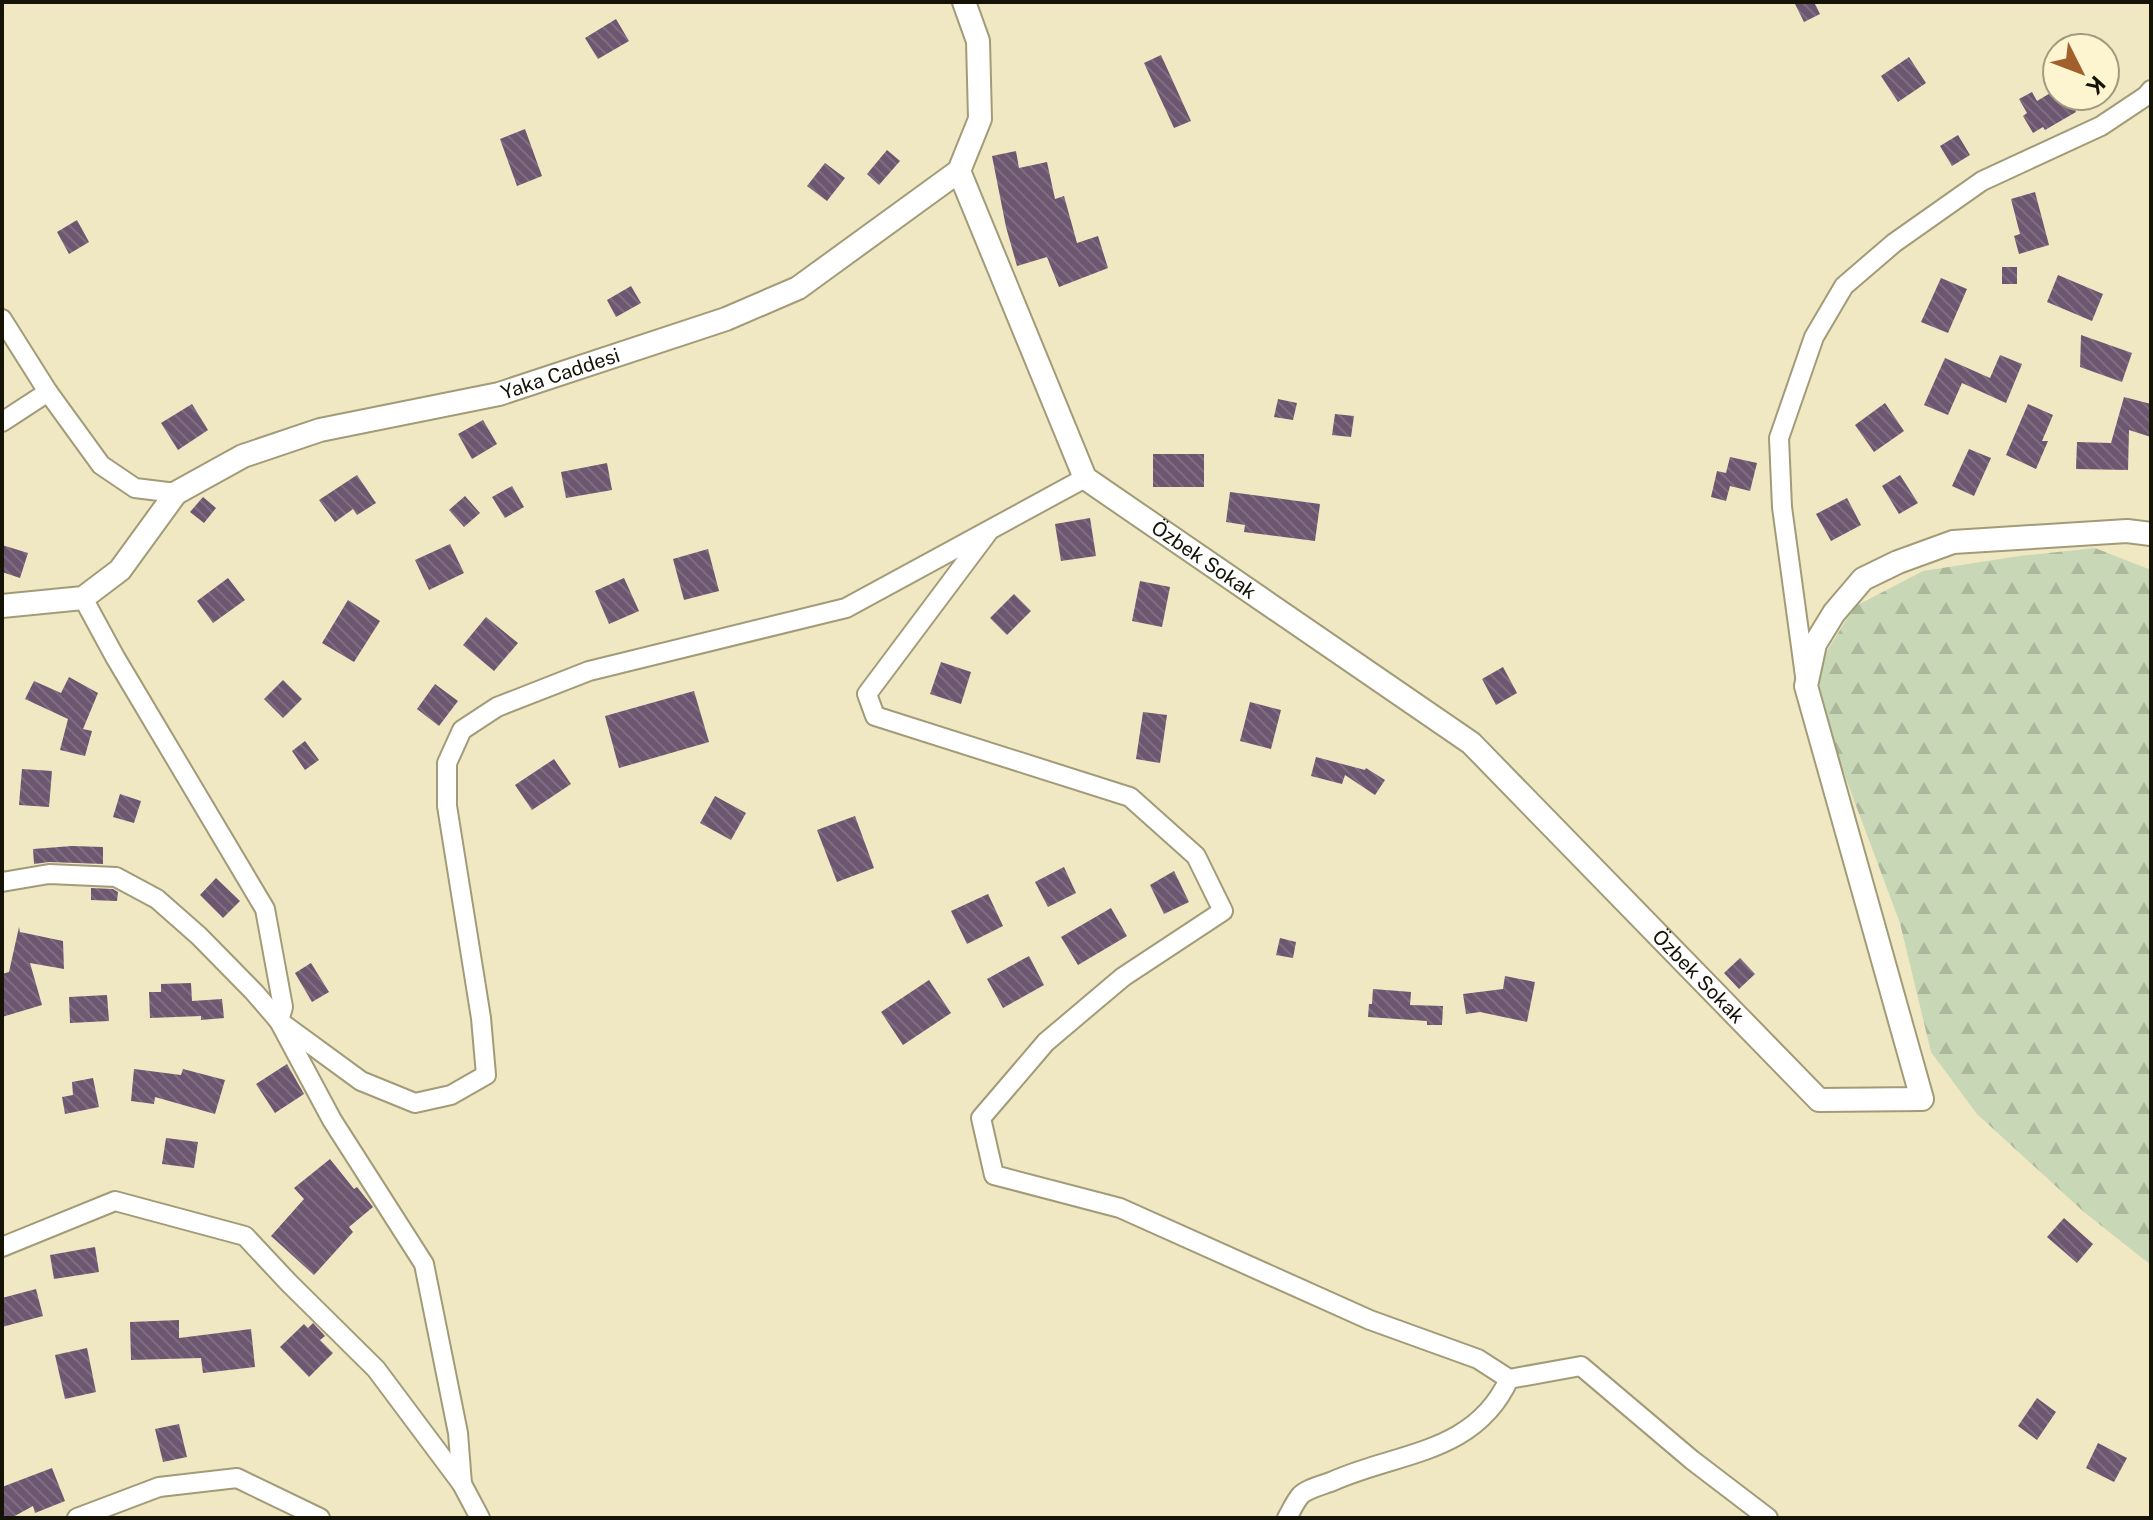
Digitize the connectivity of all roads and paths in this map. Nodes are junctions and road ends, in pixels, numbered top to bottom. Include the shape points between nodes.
1 (964, 2) edge
2 (2151, 90) edge
3 (959, 171) junction
4 (2, 319) edge
5 (48, 392) junction
6 (2, 422) edge
7 (1085, 478) junction
8 (176, 493) junction
9 (989, 531) junction
10 (2151, 534) edge
11 (83, 598) junction
12 (2, 606) edge
13 (1806, 686) junction
14 (2, 882) edge
15 (279, 1021) junction
16 (2, 1247) edge
17 (1509, 1379) junction
18 (462, 1484) junction
19 (77, 1518) edge
20 (320, 1518) edge
21 (480, 1518) edge
22 (1287, 1518) edge
23 (1768, 1518) edge

1 - 3 street via 978,41 980,119
2 - 13 street via 2101,126 1982,181 1894,243 1844,286 1821,324 1779,438 1782,507
3 - 7 street
3 - 8 street, Yaka Caddesi via 798,288 726,319 499,394 320,430 243,456
4 - 5 street
5 - 6 street
5 - 8 street via 101,465 135,488
7 - 9 street
7 - 13 street, Özbek Sokak via 1471,743 1819,1100 1922,1099
8 - 11 street, Yaka Caddesi via 120,570
9 - 15 street via 846,608 589,671 497,707 462,730 447,763 447,806 486,1075 451,1095 415,1103 361,1081
9 - 17 street via 867,694 875,716 1130,797 1196,856 1223,911 1123,977 1046,1042 981,1118 994,1175 1120,1208 1370,1320 1478,1359
10 - 13 street, Özbek Sokak via 1953,542 1898,562 1863,579 1834,613 1815,644
11 - 12 street
11 - 15 street via 265,909 283,1007
14 - 15 street via 49,874 116,877 157,899 188,926
15 - 18 street via 332,1120 424,1264 458,1433
16 - 18 street via 115,1201 245,1236 376,1369
17 - 22 street via 1499,1400 1459,1437 1301,1494
17 - 23 street via 1581,1366
18 - 21 street
19 - 20 street via 159,1487 237,1478

